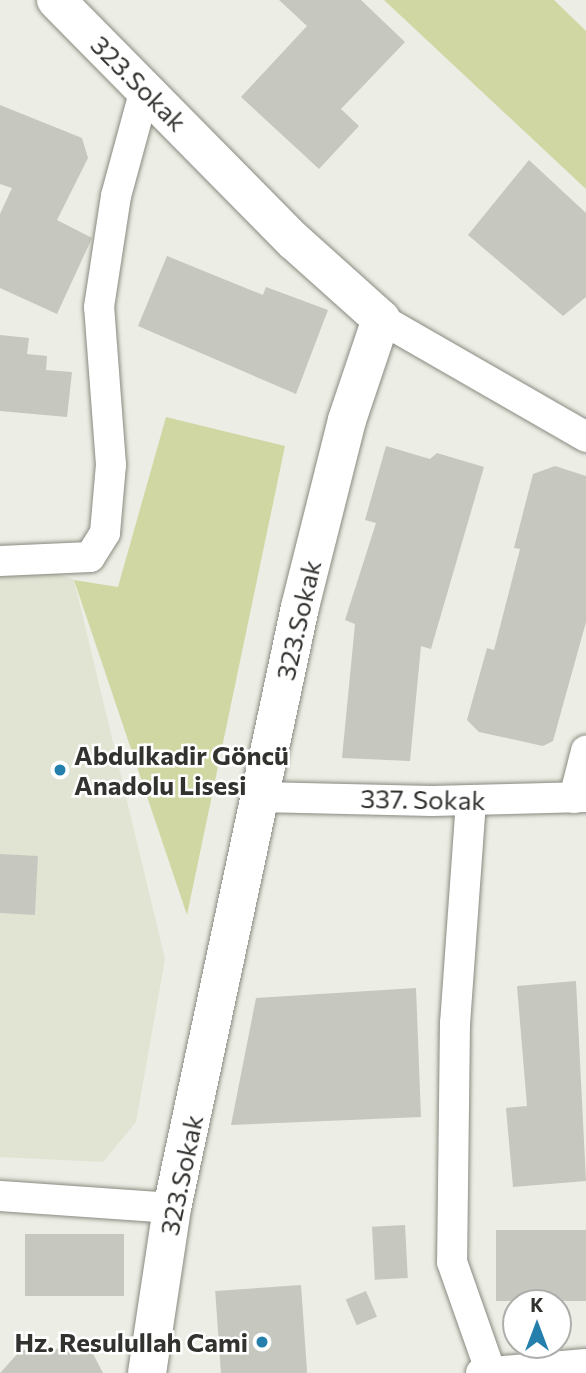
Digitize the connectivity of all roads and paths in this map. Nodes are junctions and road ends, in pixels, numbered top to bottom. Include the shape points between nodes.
1 (56, 0) edge
2 (145, 89) junction
3 (381, 319) junction
4 (586, 437) edge
5 (0, 561) edge
6 (586, 751) edge
7 (260, 797) junction
8 (580, 797) edge
9 (471, 801) junction
10 (0, 1196) edge
11 (172, 1208) junction
12 (586, 1364) edge
13 (488, 1372) edge
14 (147, 1373) edge

1 - 2 street, 323.Sokak
2 - 3 street, 323.Sokak via 294,241
2 - 5 street via 116,196 100,307 110,465 105,533 90,557
3 - 4 street
3 - 7 street, 323.Sokak via 347,420 300,607
6 - 8 street
7 - 9 street, 337. Sokak
7 - 11 street, 323.Sokak
8 - 9 street, 337. Sokak
9 - 13 street via 455,1023 453,1262
10 - 11 street
11 - 14 street, 323.Sokak
12 - 13 street

